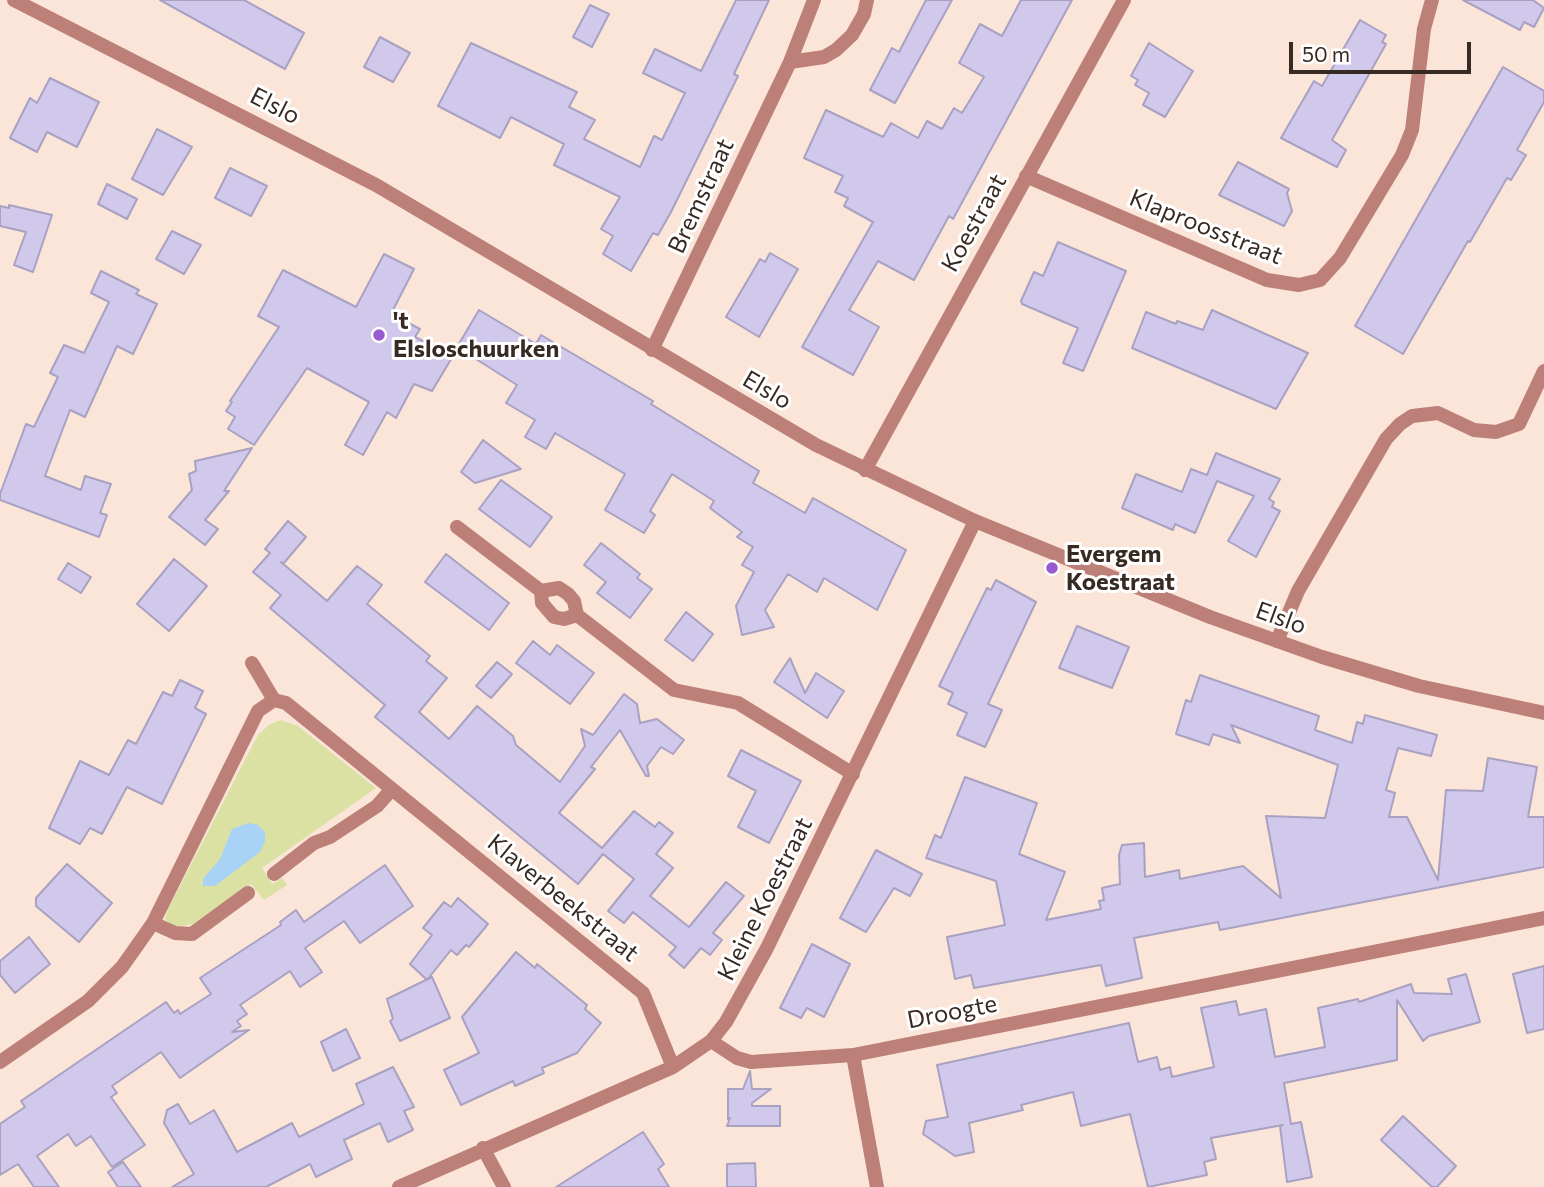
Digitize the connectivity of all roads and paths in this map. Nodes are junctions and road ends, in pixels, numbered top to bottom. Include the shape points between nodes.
1 (14, 0) edge
2 (814, 0) edge
3 (867, 0) edge
4 (1124, 0) edge
5 (1432, 0) edge
6 (790, 62) junction
7 (1026, 176) junction
8 (652, 350) junction
9 (1544, 371) edge
10 (865, 470) junction
11 (975, 522) junction
12 (457, 527) dead end
13 (541, 591) junction
14 (577, 615) junction
15 (1277, 641) junction
16 (252, 663) dead end
17 (274, 700) junction
18 (1544, 713) edge
19 (853, 774) junction
20 (392, 789) junction
21 (274, 874) dead end
22 (248, 893) dead end
23 (1544, 918) edge
24 (153, 923) junction
25 (711, 1041) junction
26 (853, 1055) junction
27 (0, 1062) edge
28 (673, 1066) junction
29 (483, 1148) junction
30 (400, 1187) edge
31 (504, 1187) edge
32 (877, 1187) edge

1 - 8 street, Elslo via 376,185
2 - 6 street, Bremstraat
3 - 6 street via 852,35 836,50 824,57
4 - 7 street, Koestraat
5 - 7 street, Klaproosstraat via 1407,143 1340,258 1320,280 1299,285 1267,280
6 - 8 street, Bremstraat
7 - 10 street, Koestraat
8 - 10 street, Elslo
9 - 15 street via 1519,424 1496,432 1474,430 1438,413 1412,416 1400,424 1386,439 1305,579
10 - 11 street, Elslo
11 - 15 street, Elslo
11 - 19 street, Kleine Koestraat
12 - 13 street
13 - 14 street via 559,588 568,594
13 - 14 street via 542,603 554,617
14 - 19 street via 674,690 738,703
15 - 18 street, Elslo via 1419,686
16 - 17 street, Klaverbeekstraat
17 - 20 street, Klaverbeekstraat via 286,703
17 - 24 street via 258,711
19 - 25 street, Kleine Koestraat via 767,948
20 - 21 street via 377,806 314,843
20 - 28 street, Klaverbeekstraat via 643,993
22 - 24 street via 192,934 175,933
23 - 26 street, Droogte
24 - 27 street via 122,967 88,1001
25 - 26 street, Droogte via 751,1062
25 - 28 street
26 - 32 street
28 - 29 street
29 - 30 street
29 - 31 street

